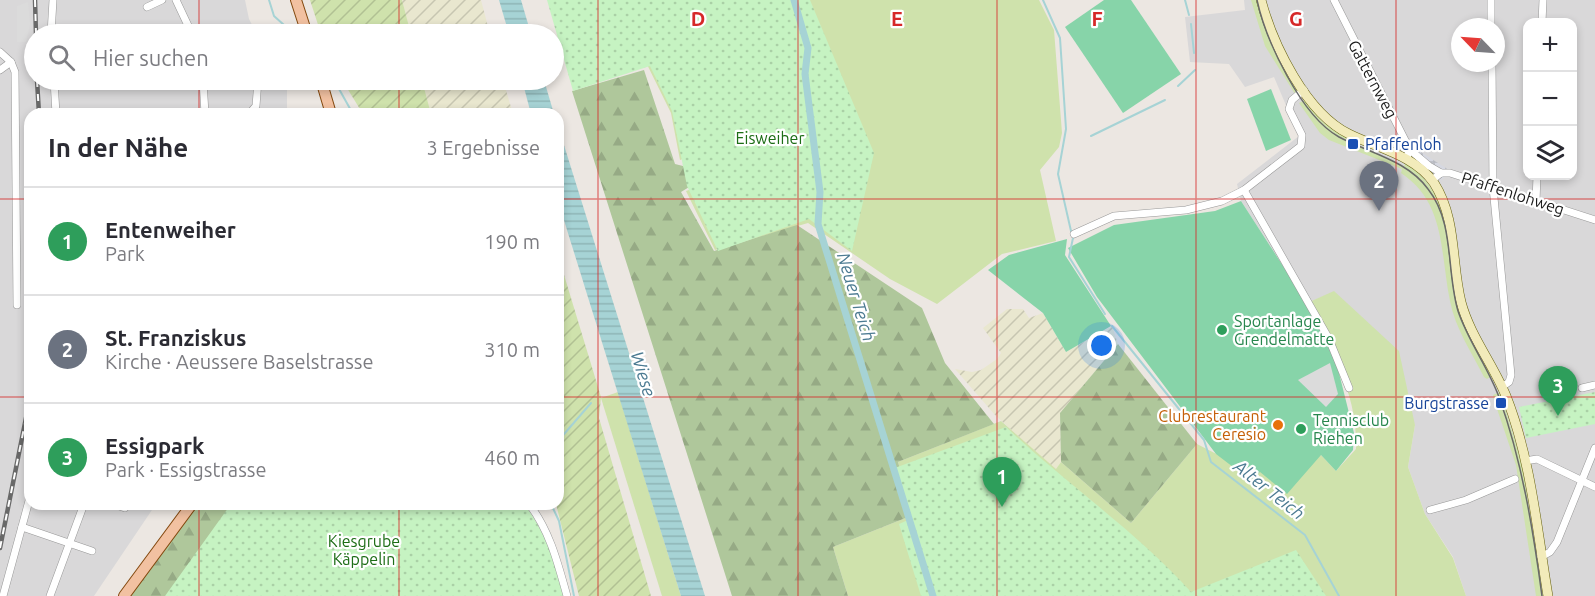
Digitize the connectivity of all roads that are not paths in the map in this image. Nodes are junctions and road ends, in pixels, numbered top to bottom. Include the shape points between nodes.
1 (53, 0) edge
2 (162, 0) edge
3 (176, 0) edge
4 (296, 0) edge
5 (1262, 0) edge
6 (1334, 0) edge
7 (1491, 0) edge
8 (1543, 0) edge
9 (147, 6) dead end
10 (1491, 18) edge
11 (1542, 18) edge
12 (52, 24) edge
13 (187, 24) edge
14 (304, 24) edge
15 (0, 52) edge
16 (11, 62) junction
17 (0, 70) edge
18 (1492, 72) edge
19 (55, 90) edge
20 (203, 90) edge
21 (257, 90) edge
22 (324, 90) edge
23 (1304, 90) junction
24 (56, 108) edge
25 (204, 108) edge
26 (254, 108) edge
27 (329, 108) edge
28 (1409, 149) junction
29 (1407, 159) junction
30 (1441, 172) junction
31 (1432, 180) junction
32 (1537, 180) edge
33 (1493, 187) junction
34 (1244, 190) junction
35 (1536, 201) junction
36 (1595, 220) edge
37 (1074, 234) dead end
38 (17, 306) dead end
39 (1595, 385) edge
40 (1502, 387) junction
41 (1349, 388) dead end
42 (1582, 388) dead end
43 (1595, 448) edge
44 (1525, 461) junction
45 (1515, 479) dead end
46 (1582, 479) junction
47 (1595, 487) edge
48 (27, 510) edge
49 (82, 510) edge
50 (188, 510) edge
51 (533, 510) edge
52 (1430, 510) dead end
53 (22, 527) junction
54 (69, 543) junction
55 (92, 551) dead end
56 (1541, 557) junction
57 (3, 596) edge
58 (50, 596) edge
59 (124, 596) edge
60 (567, 596) edge
61 (1548, 596) edge

1 - 12 street
2 - 9 street
3 - 13 street
4 - 14 main road
5 - 23 main road via 1275,40
6 - 28 street, Gatternweg
7 - 10 street
8 - 11 street
15 - 16 street
16 - 17 street
16 - 38 street via 15,72
18 - 33 street
19 - 24 street
20 - 25 street
21 - 26 street
22 - 27 main road
23 - 29 main road via 1332,124
23 - 34 street via 1292,100 1289,109 1302,135 1301,146
28 - 29 street
28 - 30 street
29 - 31 main road
30 - 31 street, Pfaffenlohweg
30 - 33 street, Pfaffenlohweg
31 - 40 main road via 1443,198 1450,222 1464,312
32 - 35 street
33 - 35 street, Pfaffenlohweg
33 - 40 street via 1511,375
34 - 37 street via 1202,207 1114,216
34 - 41 street via 1329,339
35 - 36 street, Pfaffenlohweg
39 - 42 street
40 - 44 main road
43 - 46 street
44 - 46 street via 1537,459
44 - 56 main road
45 - 52 street
46 - 47 street
46 - 56 street via 1557,542
48 - 53 street
49 - 54 street
50 - 59 main road
51 - 60 street via 553,547
53 - 54 street
53 - 57 street
54 - 55 street
54 - 58 street
56 - 61 main road

